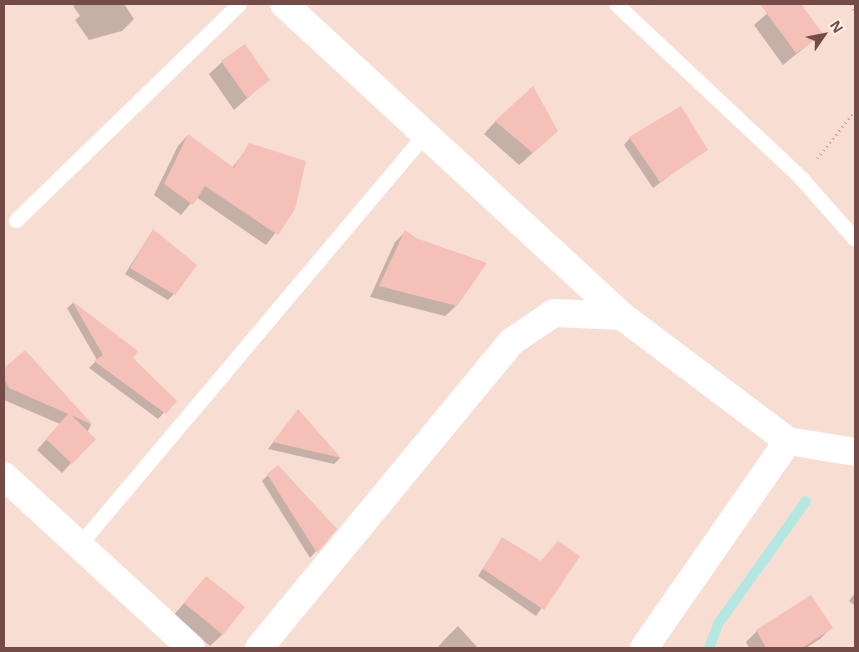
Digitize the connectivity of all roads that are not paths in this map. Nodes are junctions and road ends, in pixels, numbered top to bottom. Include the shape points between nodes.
1 (239, 4) edge
2 (284, 4) edge
3 (616, 4) edge
4 (425, 134) junction
5 (16, 220) dead end
6 (855, 238) edge
7 (622, 316) junction
8 (788, 441) junction
9 (855, 452) edge
10 (4, 476) edge
11 (79, 546) junction
12 (191, 648) edge
13 (259, 648) edge
14 (644, 648) edge

1 - 5 lane
2 - 4 street
3 - 6 lane via 801,178
4 - 7 street
4 - 11 lane
7 - 8 street
7 - 13 street via 554,313 511,342
8 - 9 street
8 - 14 street
10 - 11 street
11 - 12 street

